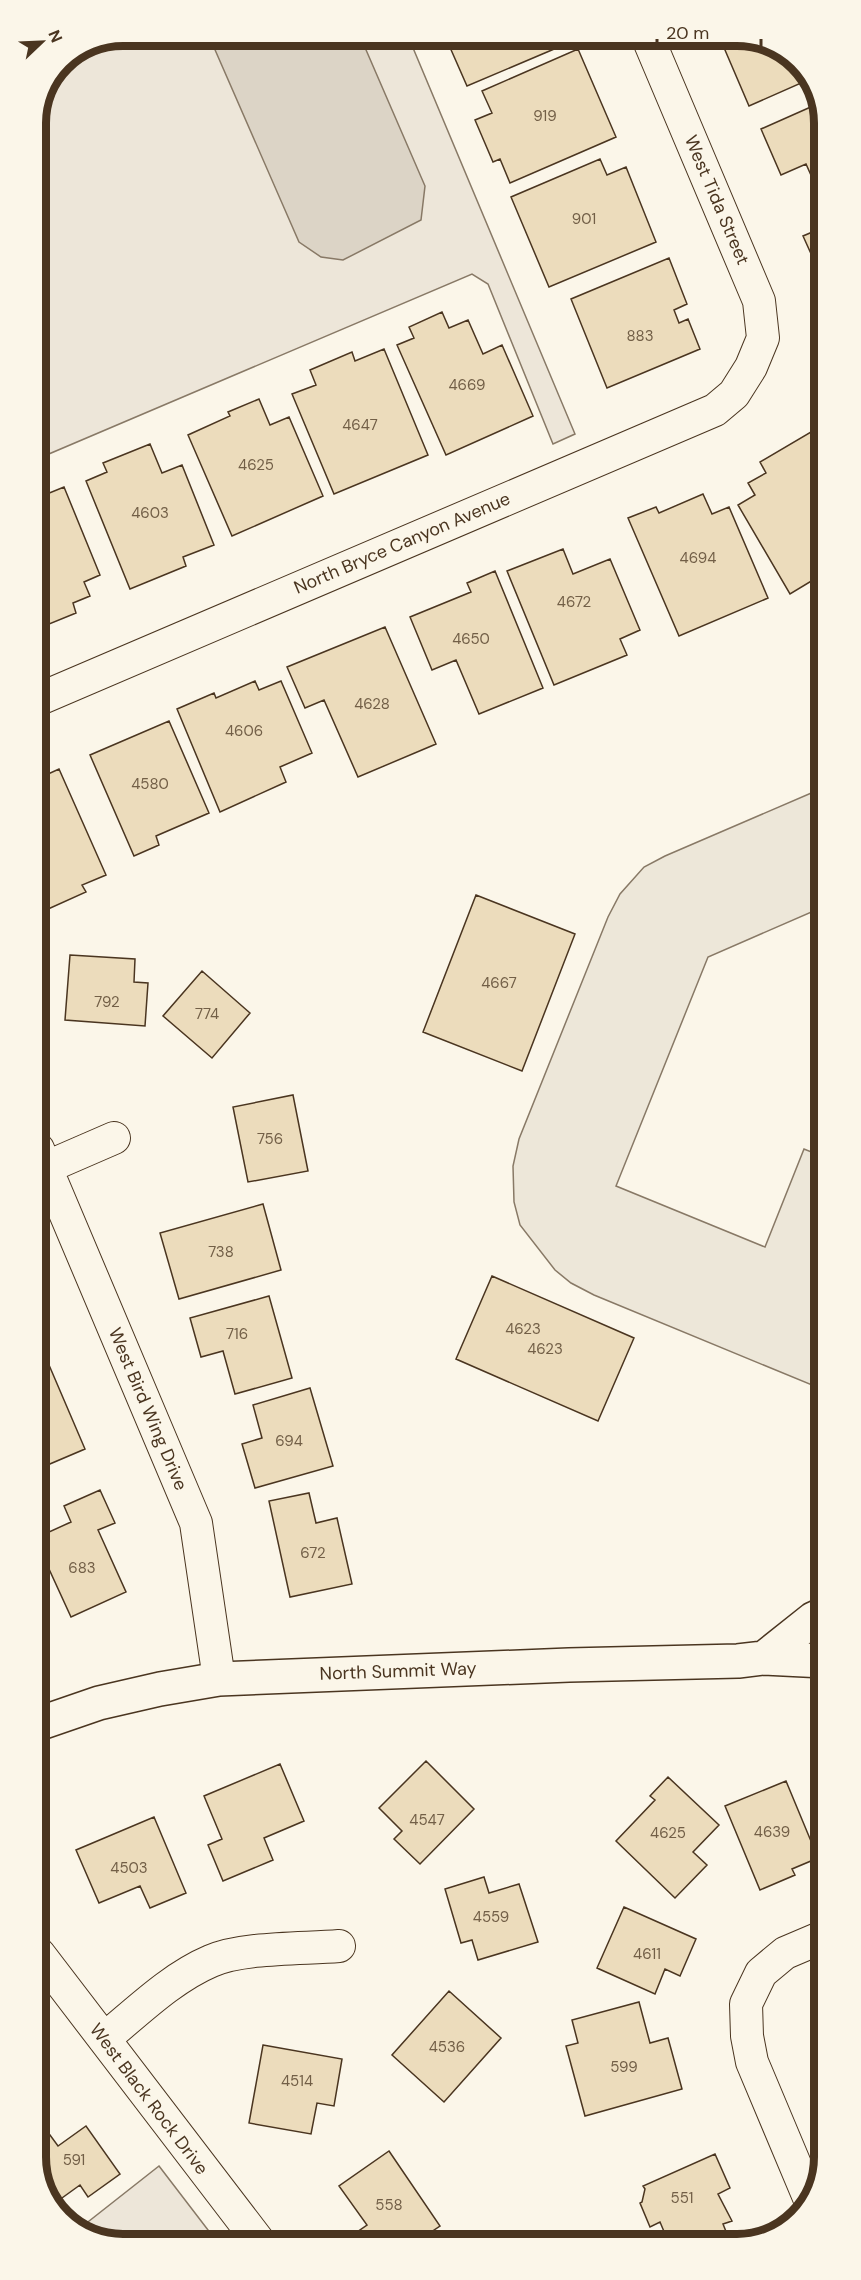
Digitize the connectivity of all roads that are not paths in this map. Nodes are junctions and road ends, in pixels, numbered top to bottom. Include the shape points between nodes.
1 (652, 47) edge
2 (751, 367) joint
3 (47, 696) edge
4 (114, 1138) dead end
5 (46, 1160) edge
6 (46, 1177) edge
7 (814, 1619) edge
8 (764, 1658) junction
9 (814, 1660) edge
10 (219, 1679) junction
11 (46, 1721) edge
12 (814, 1941) edge
13 (339, 1947) dead end
14 (46, 1963) edge
15 (104, 2039) junction
16 (807, 2192) edge
17 (253, 2233) edge

1 - 2 street, West Tida Street via 759,301 763,338
2 - 3 street, North Bryce Canyon Avenue via 734,394 715,410
4 - 5 street
6 - 10 street, West Bird Wing Drive via 196,1523
7 - 8 street
8 - 9 street, North Summit Way
8 - 10 street, North Summit Way
10 - 11 street, North Summit Way via 99,1703
12 - 16 street via 785,1953 761,1973 746,2004 752,2062
13 - 15 street via 213,1959 184,1974
14 - 15 street, West Black Rock Drive
15 - 17 street, West Black Rock Drive

